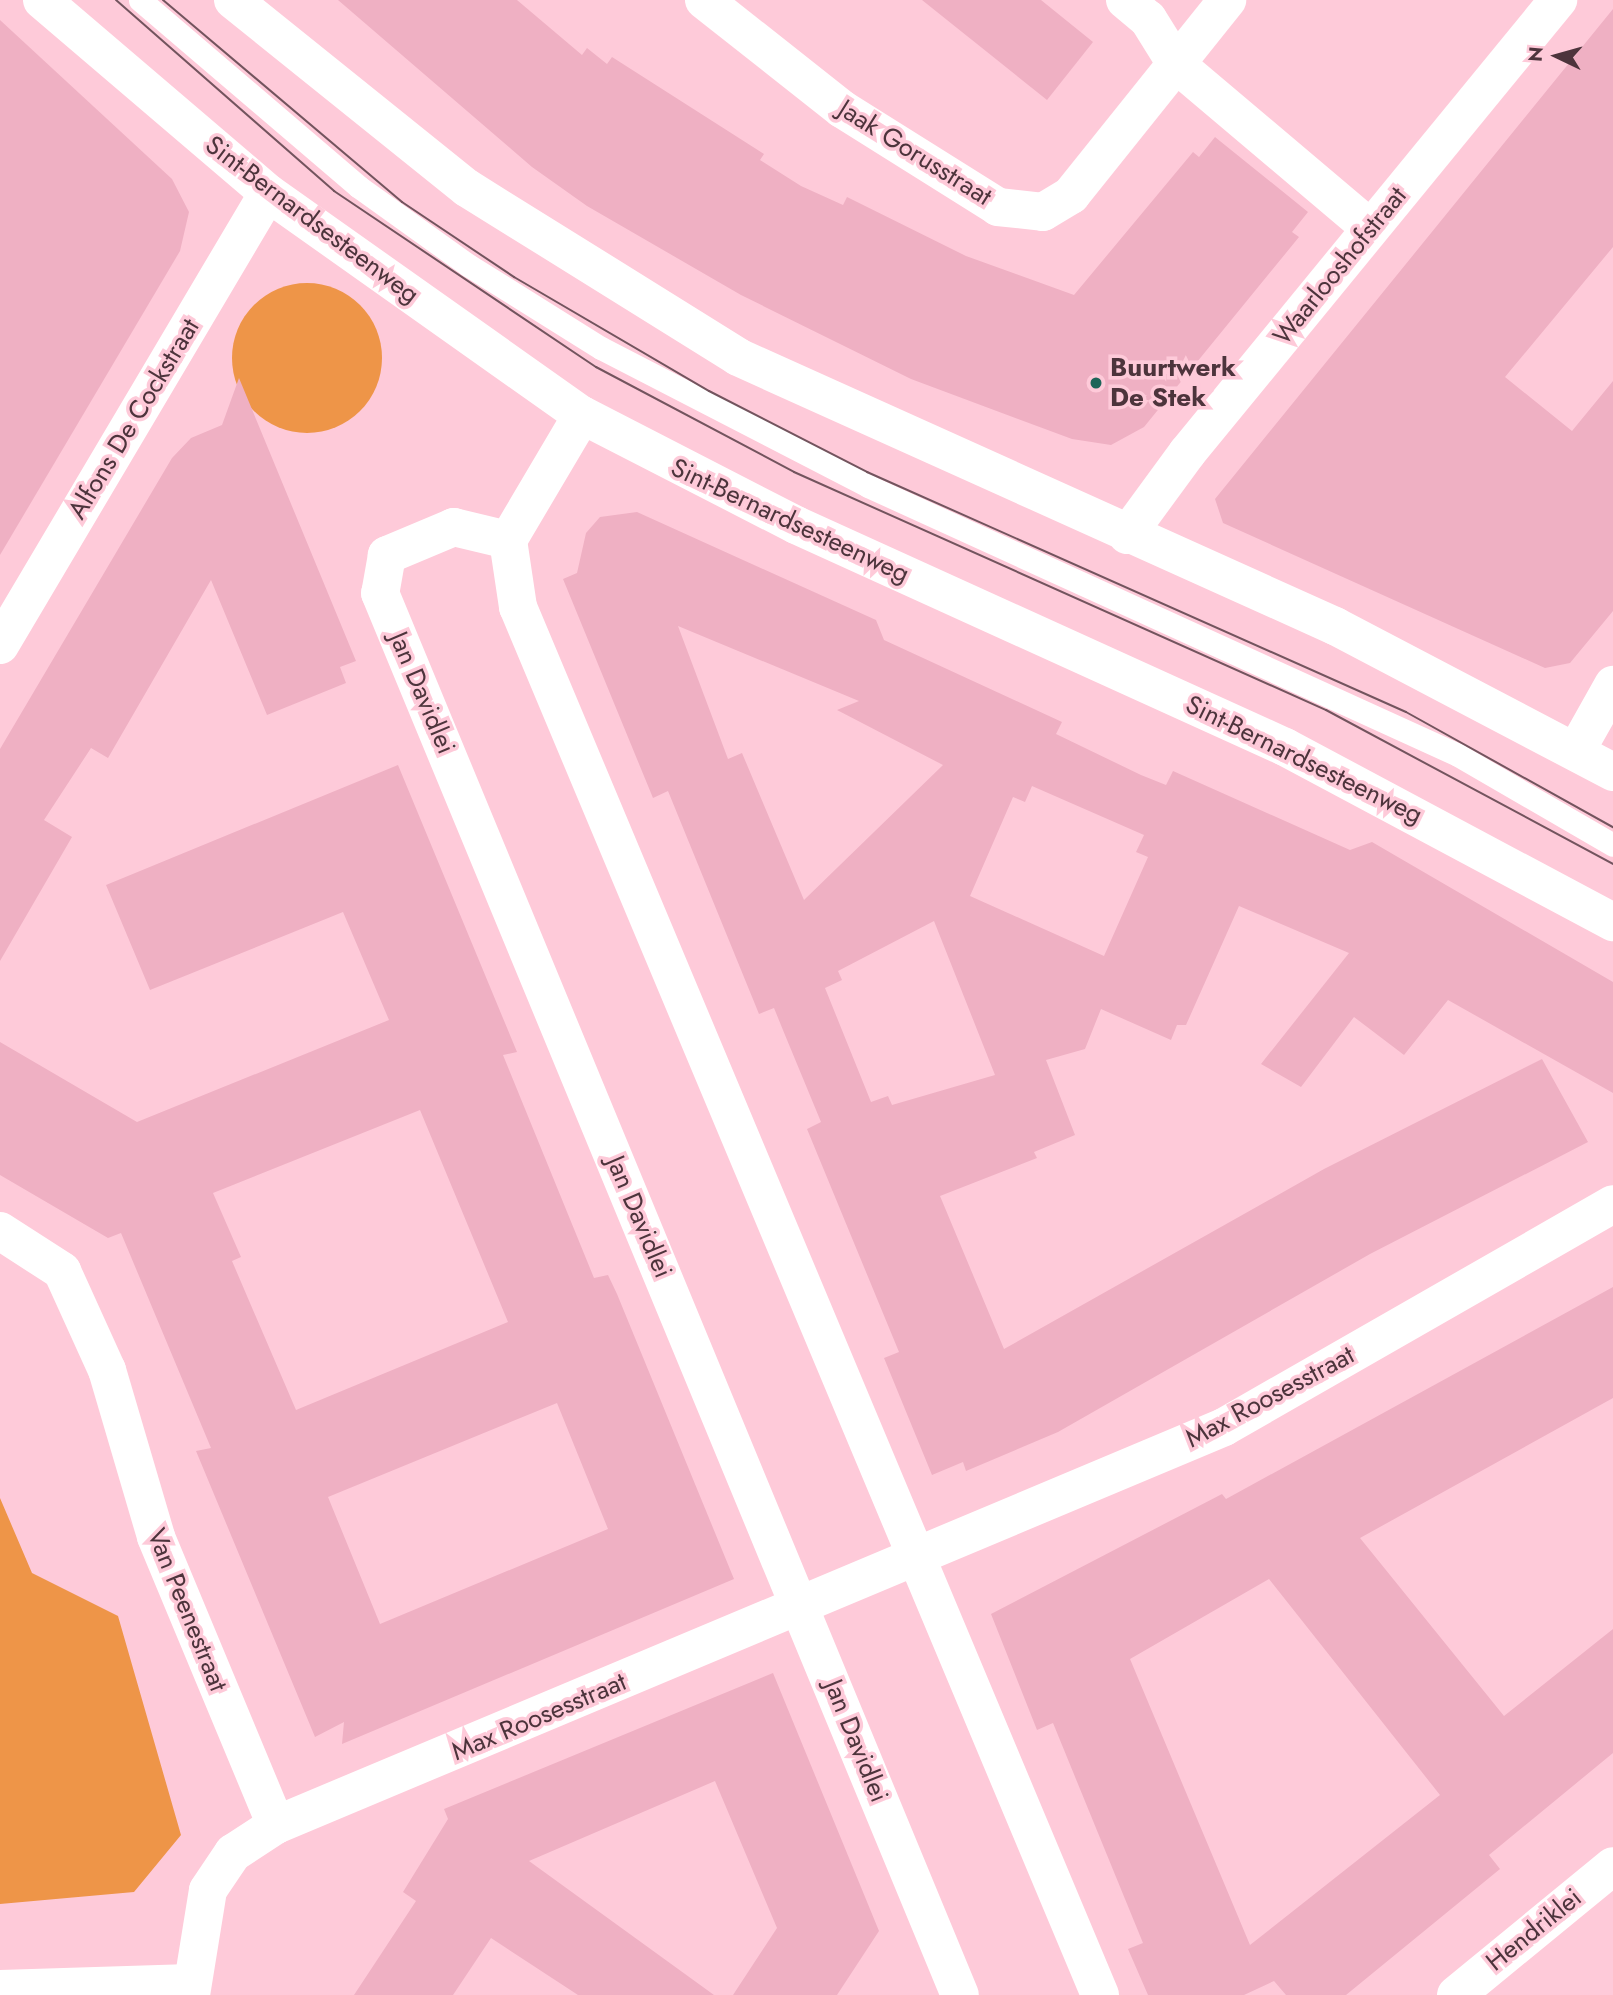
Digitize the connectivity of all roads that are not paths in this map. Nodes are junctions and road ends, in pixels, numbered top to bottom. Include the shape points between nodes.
1 (42, 0) edge
2 (140, 0) edge
3 (233, 0) edge
4 (704, 0) edge
5 (1125, 0) edge
6 (1227, 0) edge
7 (1558, 0) edge
8 (1177, 64) junction
9 (268, 193) junction
10 (1370, 228) junction
11 (582, 415) junction
12 (1127, 535) junction
13 (508, 540) junction
14 (0, 645) edge
15 (1613, 685) edge
16 (1576, 751) junction
17 (1613, 772) edge
18 (1613, 845) edge
19 (1613, 922) edge
20 (1613, 1204) edge
21 (0, 1231) edge
22 (913, 1562) junction
23 (802, 1608) junction
24 (276, 1825) junction
25 (1613, 1866) edge
26 (0, 1989) edge
27 (191, 1989) edge
28 (960, 1995) edge
29 (1100, 1995) edge
30 (1456, 1995) edge

1 - 9 street, Sint-Bernardsesteenweg
2 - 18 lane via 359,187 468,265 601,348 846,476 1458,755
3 - 12 street via 394,135 646,304 774,374
4 - 8 street, Jaak Gorusstraat via 842,109 998,207 1043,212 1071,195
5 - 8 street via 1148,19
6 - 8 street, Jaak Gorusstraat
7 - 10 street, Waarlooshofstraat
8 - 10 street
9 - 11 street, Sint-Bernardsesteenweg
9 - 14 street, Alfons De Cockstraat
10 - 12 street, Waarlooshofstraat
11 - 13 street
11 - 19 street, Sint-Bernardsesteenweg via 783,519 1285,747
12 - 16 street via 1335,625
13 - 22 street via 518,607
13 - 23 street, Jan Davidlei via 454,527 387,555 380,593
15 - 16 street
16 - 17 street
20 - 22 street, Max Roosesstraat via 1224,1427
21 - 24 street, Van Peenestraat via 62,1271 107,1370 156,1536
22 - 23 street, Max Roosesstraat
22 - 29 street
23 - 24 street, Max Roosesstraat
23 - 28 street, Jan Davidlei
24 - 27 street via 233,1853 208,1890
25 - 30 street, Hendriklei
26 - 27 street

